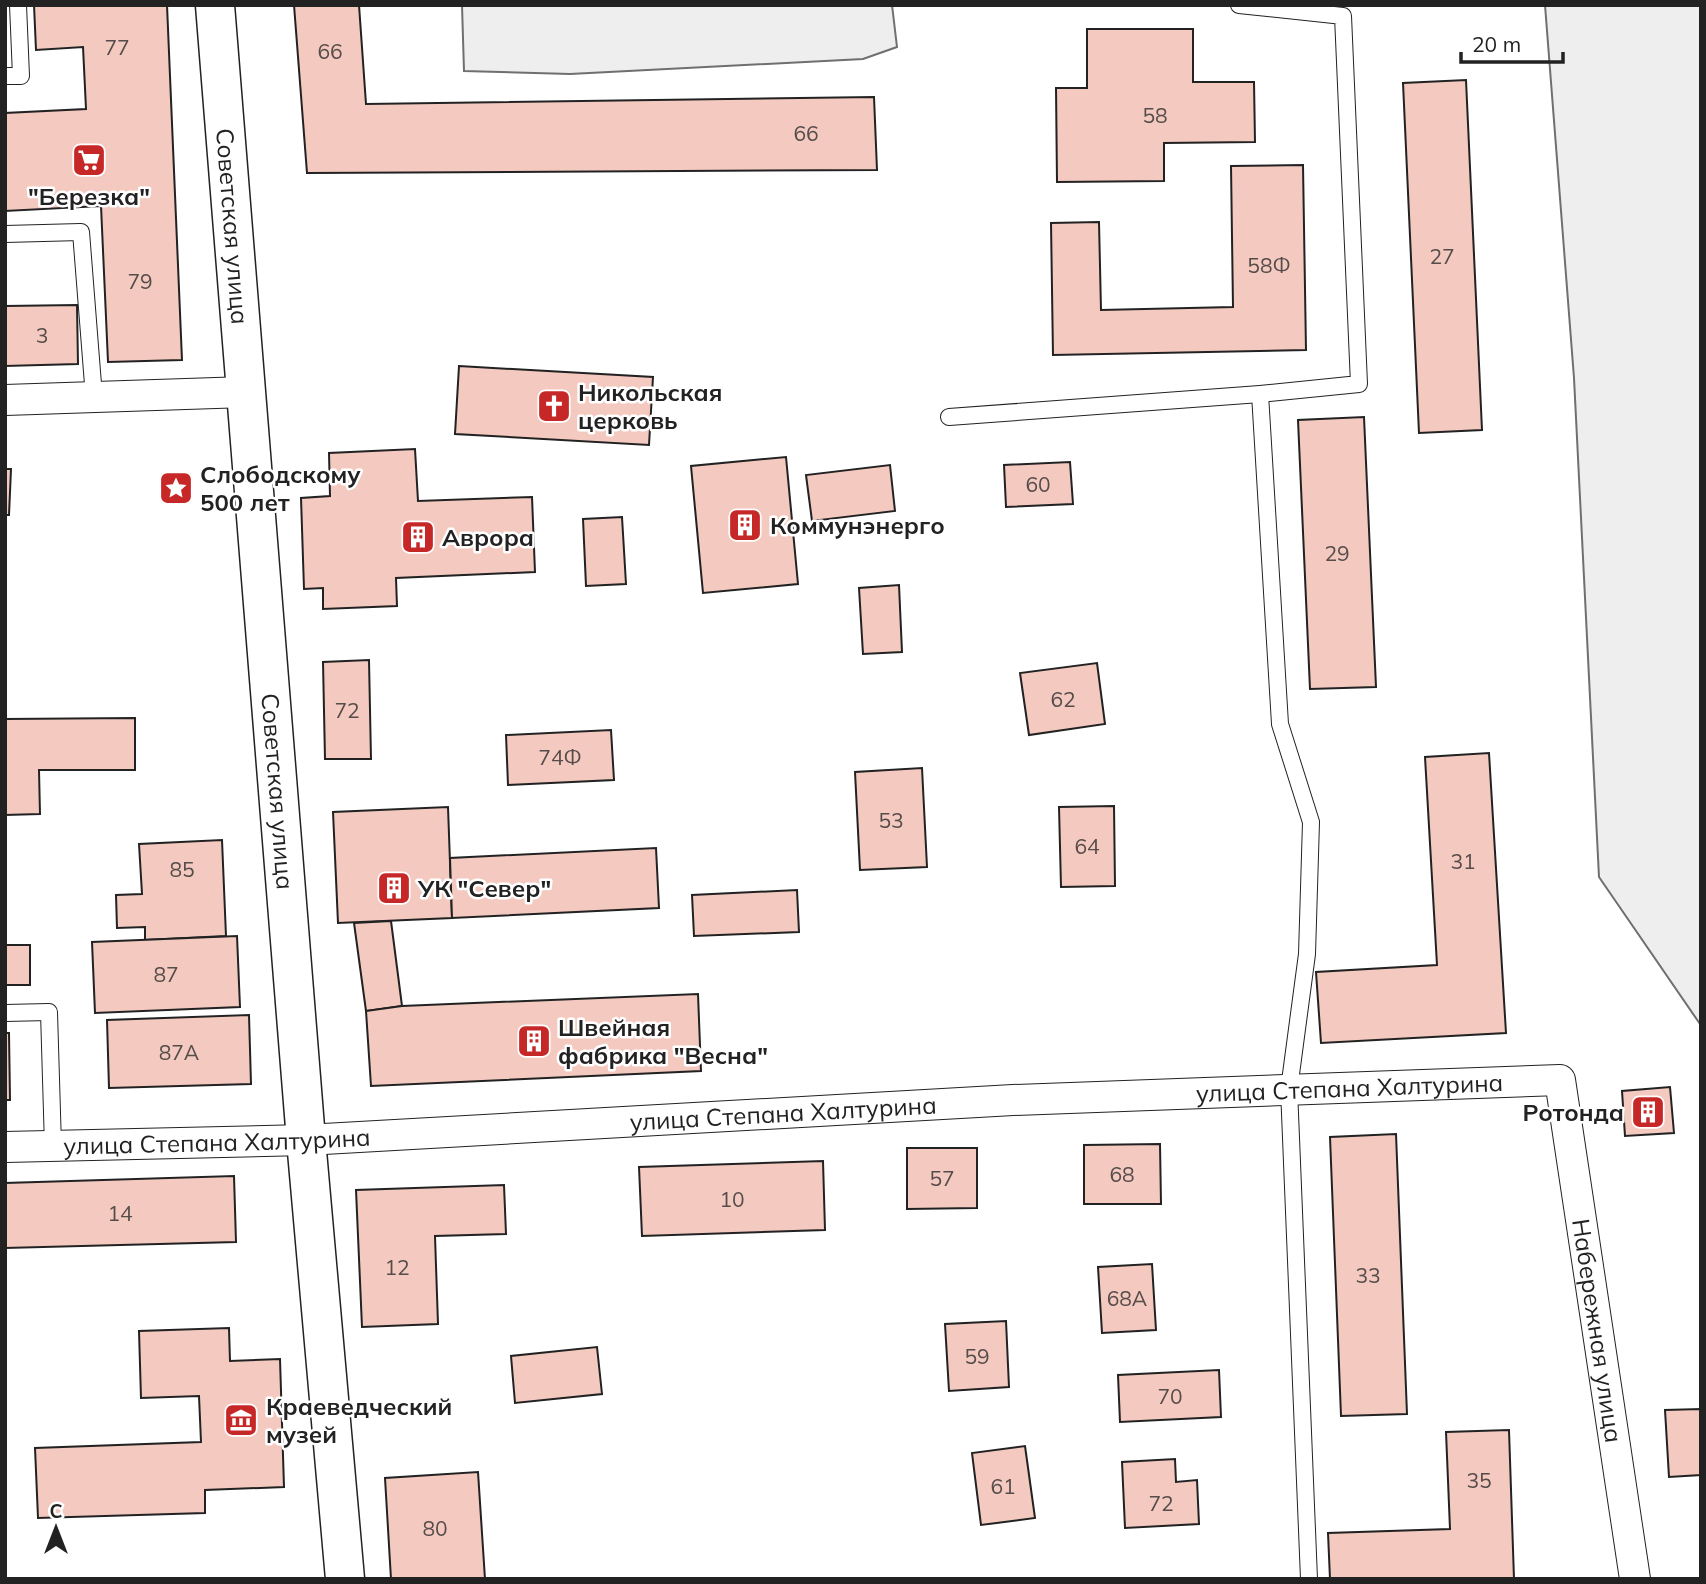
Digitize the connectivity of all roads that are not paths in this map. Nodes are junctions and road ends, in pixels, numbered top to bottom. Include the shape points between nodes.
1 (18, 5) edge
2 (215, 5) edge
3 (1239, 5) edge
4 (5, 76) edge
5 (5, 233) edge
6 (246, 392) junction
7 (1260, 394) junction
8 (94, 397) junction
9 (5, 400) edge
10 (949, 417) dead end
11 (5, 1013) edge
12 (1560, 1080) joint
13 (1289, 1089) junction
14 (306, 1140) junction
15 (53, 1146) junction
16 (5, 1147) edge
17 (345, 1579) edge
18 (1309, 1579) edge
19 (1635, 1579) edge

1 - 4 lane via 21,76
2 - 6 main road, Советская улица
3 - 7 lane via 1343,16 1359,384
5 - 8 lane via 80,233
6 - 8 street
6 - 14 main road, Советская улица
7 - 10 lane
7 - 13 lane via 1280,724 1311,822 1307,954
8 - 9 street
11 - 15 lane via 49,1012
12 - 13 street, улица Степана Халтурина
12 - 19 street, Набережная улица
13 - 14 street, улица Степана Халтурина via 999,1100
13 - 18 lane
14 - 15 street, улица Степана Халтурина
14 - 17 main road, Советская улица
15 - 16 street, улица Степана Халтурина

